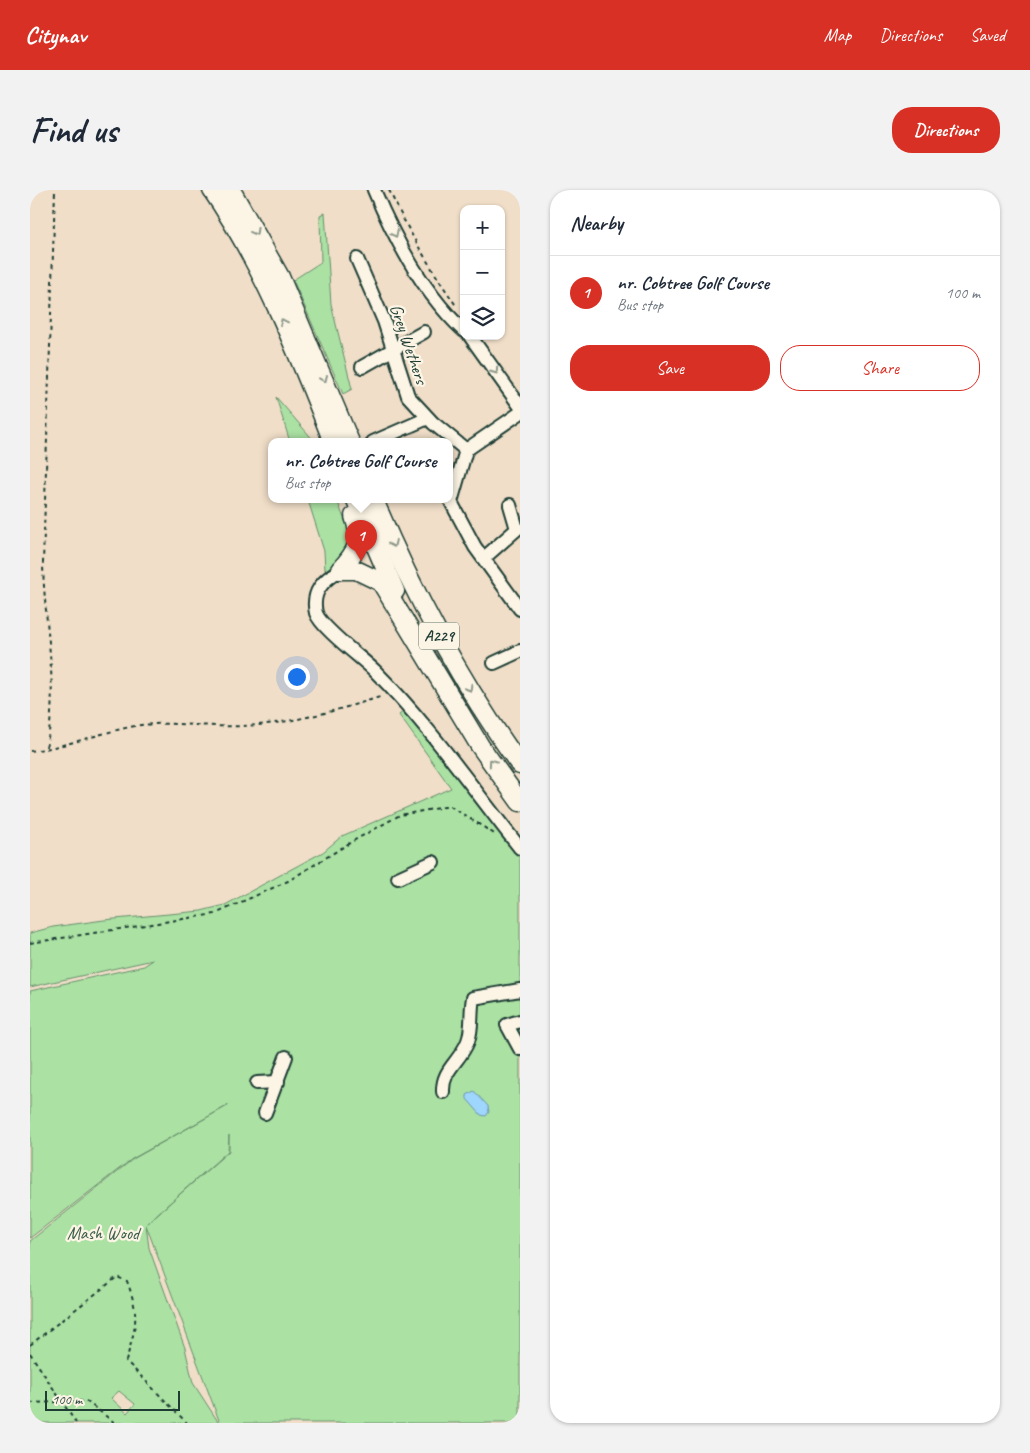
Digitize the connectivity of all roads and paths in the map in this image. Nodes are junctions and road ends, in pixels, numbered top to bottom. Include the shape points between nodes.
1 (55, 190) edge
2 (212, 190) edge
3 (231, 190) edge
4 (374, 190) edge
5 (389, 190) edge
6 (357, 259) dead end
7 (460, 312) dead end
8 (460, 327) edge
9 (424, 332) dead end
10 (473, 340) edge
11 (393, 349) junction
12 (362, 367) dead end
13 (310, 383) junction
14 (520, 406) edge
15 (520, 413) edge
16 (428, 418) junction
17 (325, 438) edge
18 (331, 438) edge
19 (348, 438) edge
20 (382, 438) edge
21 (452, 438) edge
22 (453, 439) edge
23 (466, 450) junction
24 (453, 495) edge
25 (348, 503) edge
26 (357, 503) edge
27 (375, 503) edge
28 (452, 503) edge
29 (510, 506) dead end
30 (484, 558) junction
31 (340, 570) junction
32 (519, 606) edge
33 (520, 651) edge
34 (425, 655) junction
35 (494, 663) dead end
36 (394, 692) junction
37 (46, 747) junction
38 (30, 751) edge
39 (519, 764) edge
40 (520, 802) edge
41 (496, 836) dead end
42 (520, 848) edge
43 (433, 862) dead end
44 (398, 878) dead end
45 (30, 942) edge
46 (520, 990) edge
47 (520, 1022) edge
48 (520, 1049) edge
49 (286, 1057) dead end
50 (278, 1082) junction
51 (257, 1083) dead end
52 (443, 1092) dead end
53 (265, 1113) dead end
54 (30, 1345) edge
55 (30, 1353) edge
56 (62, 1402) junction
57 (30, 1403) edge
58 (30, 1413) edge
59 (36, 1423) edge
60 (76, 1423) edge
61 (115, 1423) edge
62 (187, 1423) edge

1 - 37 path via 44,536 43,600 51,678 50,729
13 -> 2 highway via 258,270
3 -> 19 highway via 280,277
4 -> 8 street via 388,222 414,266 449,317
5 - 7 path via 430,268
6 - 11 street, Grey Wethers
9 - 11 street
10 -> 14 street
11 - 12 street
11 - 16 street, Grey Wethers via 408,396
13 - 17 highway
13 - 18 highway
15 - 23 street
16 - 20 street
16 - 21 street, Grey Wethers
22 - 23 street, Grey Wethers
23 - 24 street
25 - 31 highway via 359,531 357,549
26 - 34 highway, A229
27 -> 39 highway, A229 via 432,624
28 - 30 street
29 - 30 street via 517,529
30 - 32 street
31 - 34 highway via 356,570 381,582
31 - 36 street via 317,590 316,614 326,628
33 - 35 street
40 -> 34 highway, A229 via 480,746
36 - 37 path via 357,704 265,724 162,723
36 - 42 street via 430,732
37 - 38 path
41 - 45 path via 450,806 400,815 288,881 215,914
43 - 44 street
46 - 52 street via 473,998 467,1043 457,1061 445,1073
47 - 48 street via 504,1025
49 - 50 street
50 - 51 street
50 - 53 street
54 - 62 path via 117,1278 127,1281 136,1305 136,1328 126,1361
55 - 56 path
56 - 57 path
56 - 60 path
56 - 61 path via 86,1401
58 - 59 path

